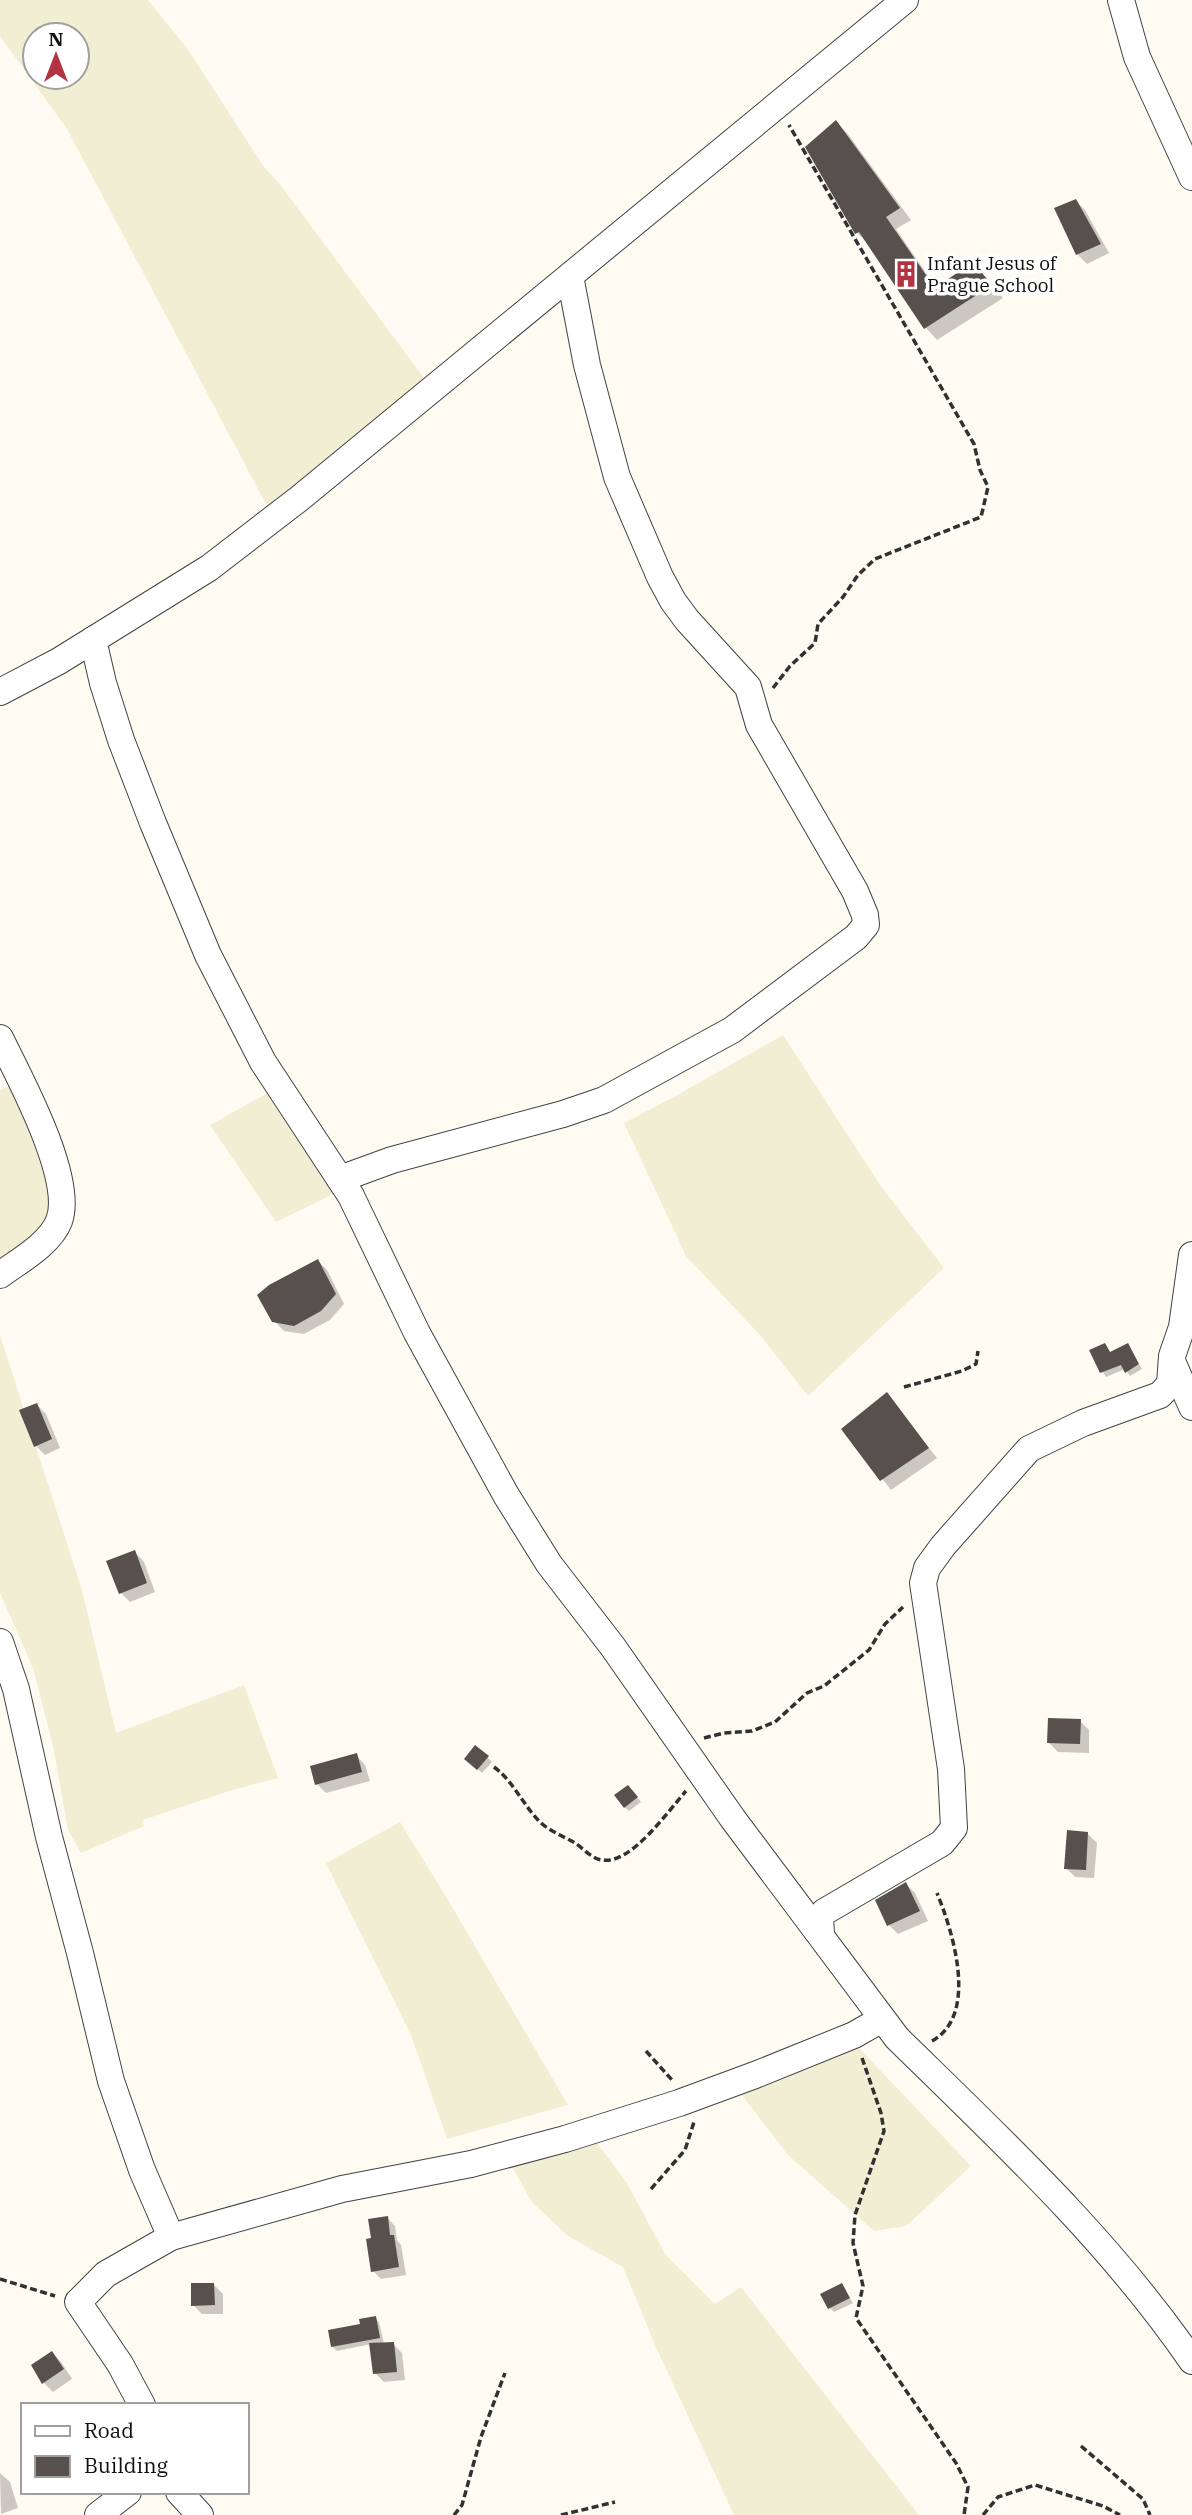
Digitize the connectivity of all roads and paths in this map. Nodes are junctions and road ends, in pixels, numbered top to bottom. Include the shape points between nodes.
1 (905, 0) edge
2 (1121, 0) edge
3 (777, 106) junction
4 (1192, 177) edge
5 (570, 276) junction
6 (93, 640) junction
7 (0, 692) edge
8 (754, 706) junction
9 (0, 1038) edge
10 (340, 1179) junction
11 (1192, 1255) edge
12 (0, 1275) edge
13 (978, 1351) dead end
14 (1169, 1356) junction
15 (904, 1387) dead end
16 (1192, 1407) edge
17 (924, 1587) junction
18 (0, 1642) edge
19 (684, 1748) junction
20 (494, 1767) dead end
21 (702, 1774) junction
22 (937, 1893) dead end
23 (821, 1934) junction
24 (882, 2019) junction
25 (854, 2035) junction
26 (912, 2053) junction
27 (171, 2237) junction
28 (0, 2279) edge
29 (78, 2302) junction
30 (1192, 2361) edge
31 (506, 2373) dead end
32 (141, 2403) edge
33 (1081, 2446) dead end
34 (125, 2494) edge
35 (181, 2494) edge
36 (615, 2502) dead end
37 (967, 2514) edge
38 (97, 2515) edge
39 (200, 2515) edge
40 (454, 2515) edge
41 (561, 2515) edge
42 (983, 2515) edge
43 (1120, 2515) edge
44 (1150, 2515) edge

1 - 3 street
2 - 4 street via 1137,57
3 - 5 street
3 - 8 path via 974,444 988,488 981,517 875,559 818,624 815,643
5 - 6 street via 209,568
5 - 8 street via 587,365 626,502 673,601 748,687
6 - 7 street
6 - 10 street via 121,740 208,955 263,1062
8 - 10 street via 764,735 855,891 866,920 862,932 732,1030 604,1100
9 - 12 street via 36,1112 55,1165 61,1205 59,1222 47,1238
10 - 19 street via 506,1495 549,1564
11 - 14 street via 1182,1327
13 - 15 path via 976,1364 962,1371
14 - 16 street
14 - 17 street via 1170,1384 1160,1395 1029,1449 943,1546 927,1568
17 - 19 path via 885,1624 869,1650 824,1686 807,1692 775,1722 752,1731 706,1737
17 - 23 street via 951,1769 954,1828 942,1843 824,1912
18 - 27 street via 22,1713 111,2081
19 - 21 street
20 - 21 path via 509,1778 541,1824 598,1860 612,1861 639,1843
21 - 23 street
22 - 26 path via 951,1927 959,2003 942,2036
23 - 24 street
24 - 25 street
24 - 26 street
25 - 27 street via 690,2099 565,2139 471,2164 342,2189
25 - 37 path via 884,2132 855,2215 853,2243 863,2286 856,2318 956,2463 968,2487
26 - 30 street via 1104,2249
27 - 29 street via 106,2274
28 - 29 path
29 - 32 street
31 - 40 path
33 - 44 path via 1143,2499
34 - 38 street
35 - 39 street
36 - 41 path
42 - 43 path via 998,2497 1035,2485

